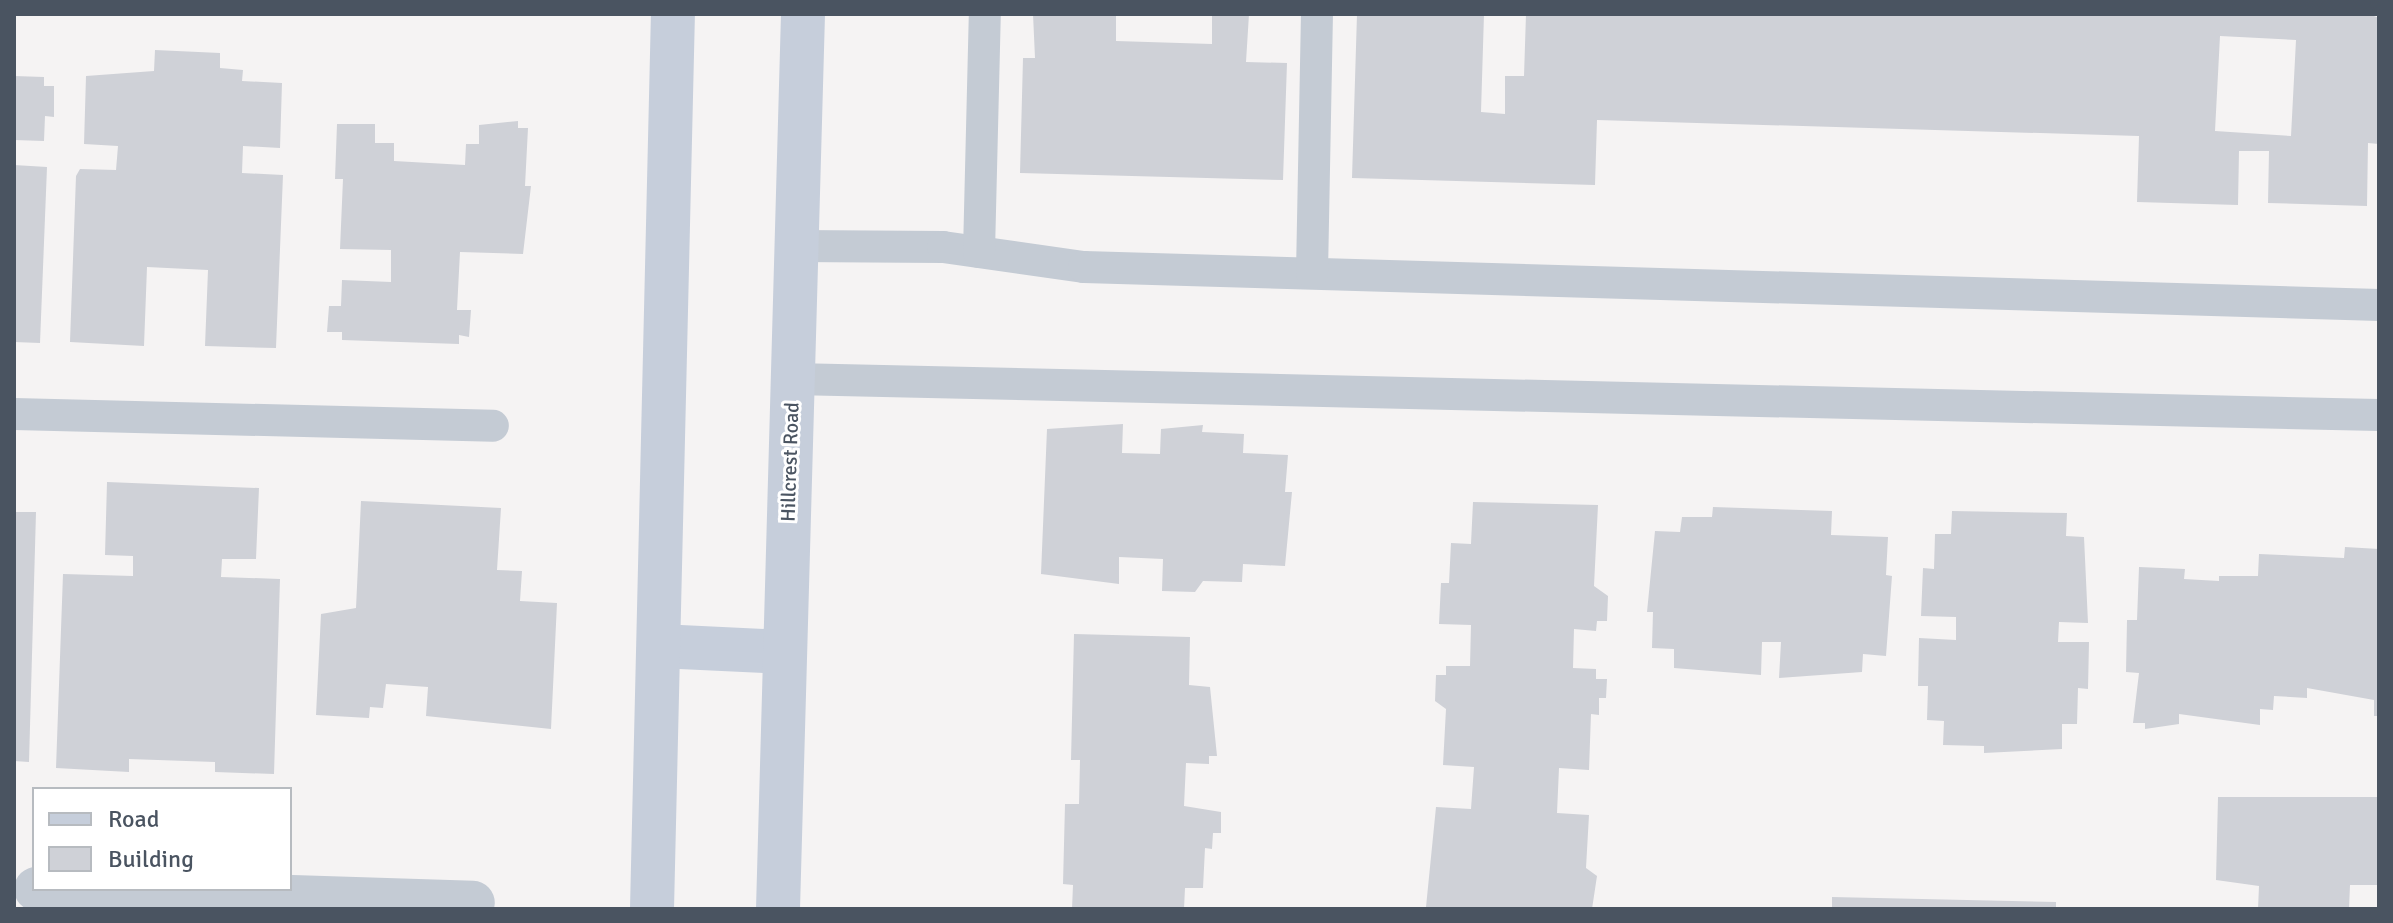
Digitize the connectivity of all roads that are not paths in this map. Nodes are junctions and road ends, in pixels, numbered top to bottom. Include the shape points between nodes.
1 (673, 14) edge
2 (803, 14) edge
3 (985, 14) edge
4 (1317, 14) edge
5 (796, 246) junction
6 (979, 252) junction
7 (1312, 273) junction
8 (2379, 305) edge
9 (793, 379) junction
10 (14, 414) edge
11 (2379, 415) edge
12 (493, 426) dead end
13 (659, 646) junction
14 (785, 652) junction
15 (98, 891) edge
16 (473, 903) dead end
17 (652, 909) edge
18 (778, 909) edge

1 - 13 main road
2 - 5 main road, Hillcrest Road
3 - 6 lane
4 - 7 lane
5 - 6 lane
5 - 9 main road, Hillcrest Road
6 - 7 lane via 1084,267
7 - 8 lane
9 - 11 lane
9 - 14 main road, Hillcrest Road
10 - 12 lane
13 - 14 main road
13 - 17 main road
14 - 18 main road, Hillcrest Road
15 - 16 street

